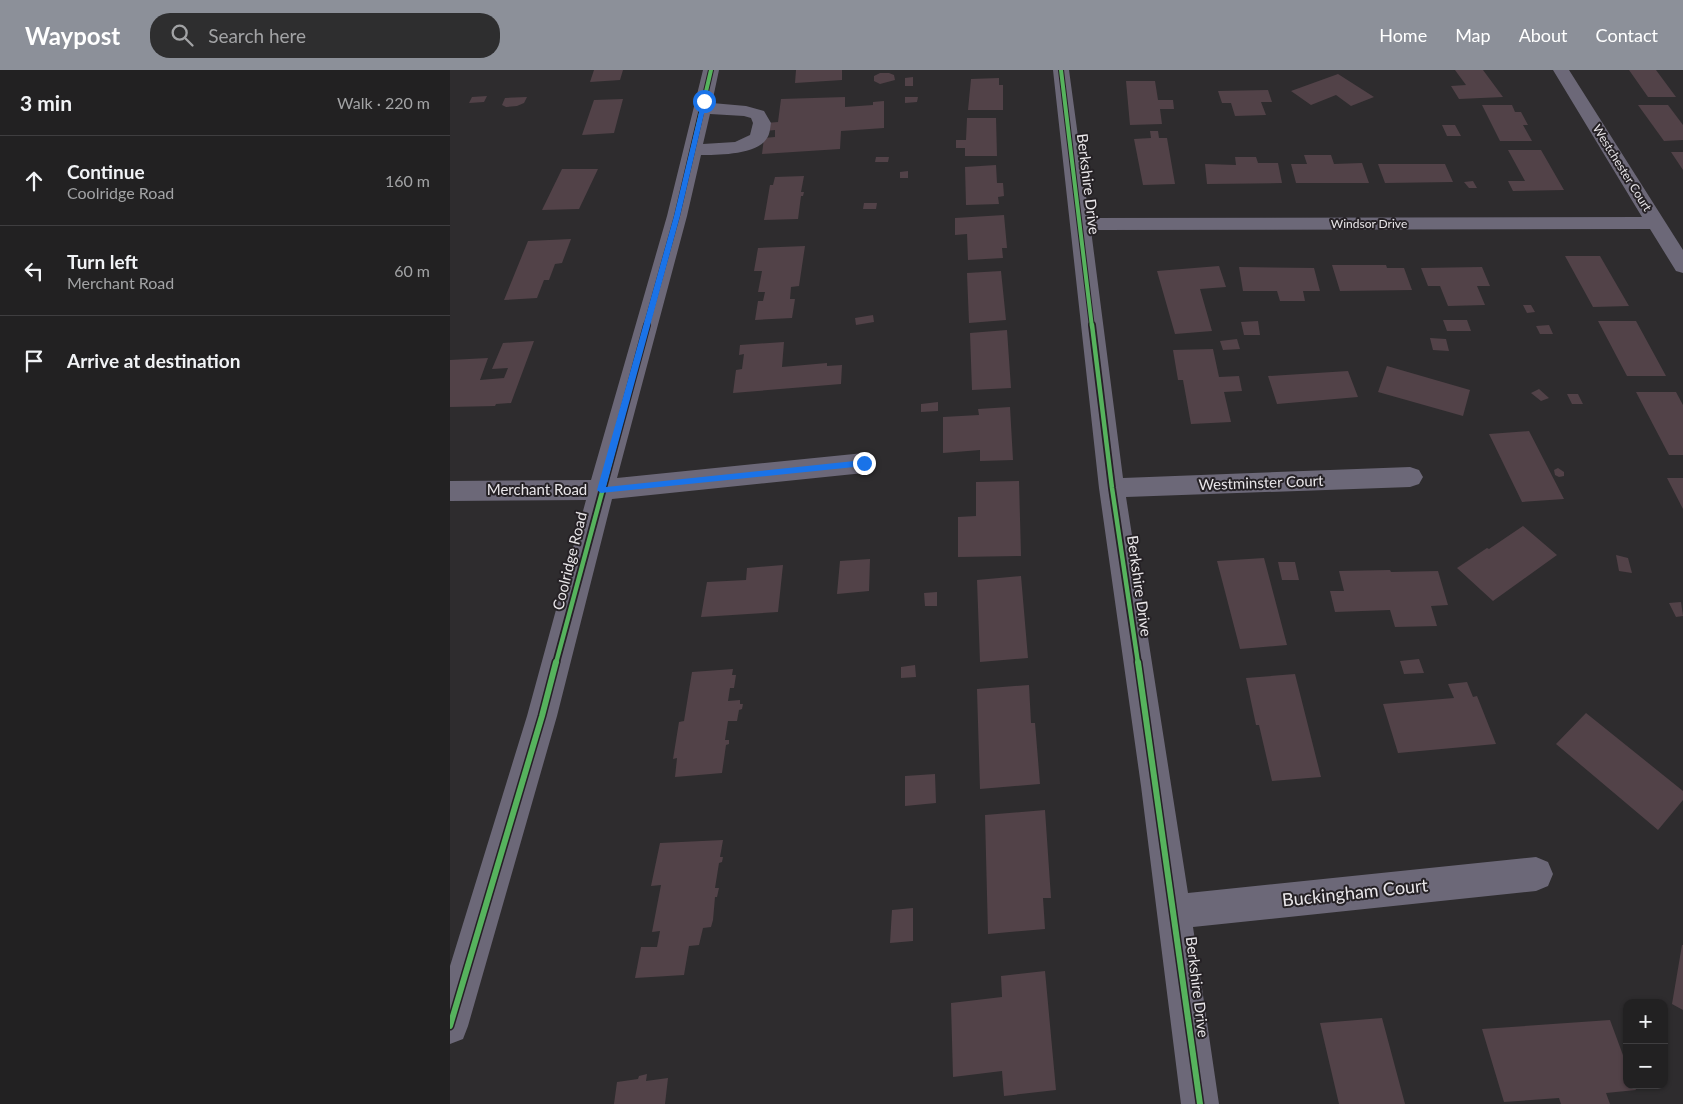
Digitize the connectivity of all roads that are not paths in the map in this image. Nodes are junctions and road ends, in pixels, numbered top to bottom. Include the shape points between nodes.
1 (711, 70) edge
2 (1061, 70) edge
3 (1561, 70) edge
4 (703, 108) junction
5 (693, 149) junction
6 (1656, 223) junction
7 (1081, 224) junction
8 (1683, 266) edge
9 (864, 463) dead end
10 (1410, 477) dead end
11 (1112, 488) junction
12 (601, 490) junction
13 (450, 491) edge
14 (1536, 874) dead end
15 (1174, 912) junction
16 (450, 1026) edge
17 (1200, 1104) edge

1 - 4 street, Coolridge Road
2 - 7 street, Berkshire Drive
3 - 6 street, Westchester Court
4 - 5 street, Coolridge Road
4 - 5 street via 746,110 758,115 762,123 759,137 751,144 736,148
5 - 12 street, Coolridge Road
6 - 7 street, Windsor Drive
6 - 8 street, Westchester Court
7 - 11 street, Berkshire Drive
9 - 12 street, Merchant Road
10 - 11 street, Westminster Court
11 - 15 street, Berkshire Drive
12 - 13 street, Merchant Road
12 - 16 street, Coolridge Road via 542,716
14 - 15 street, Buckingham Court
15 - 17 street, Berkshire Drive

